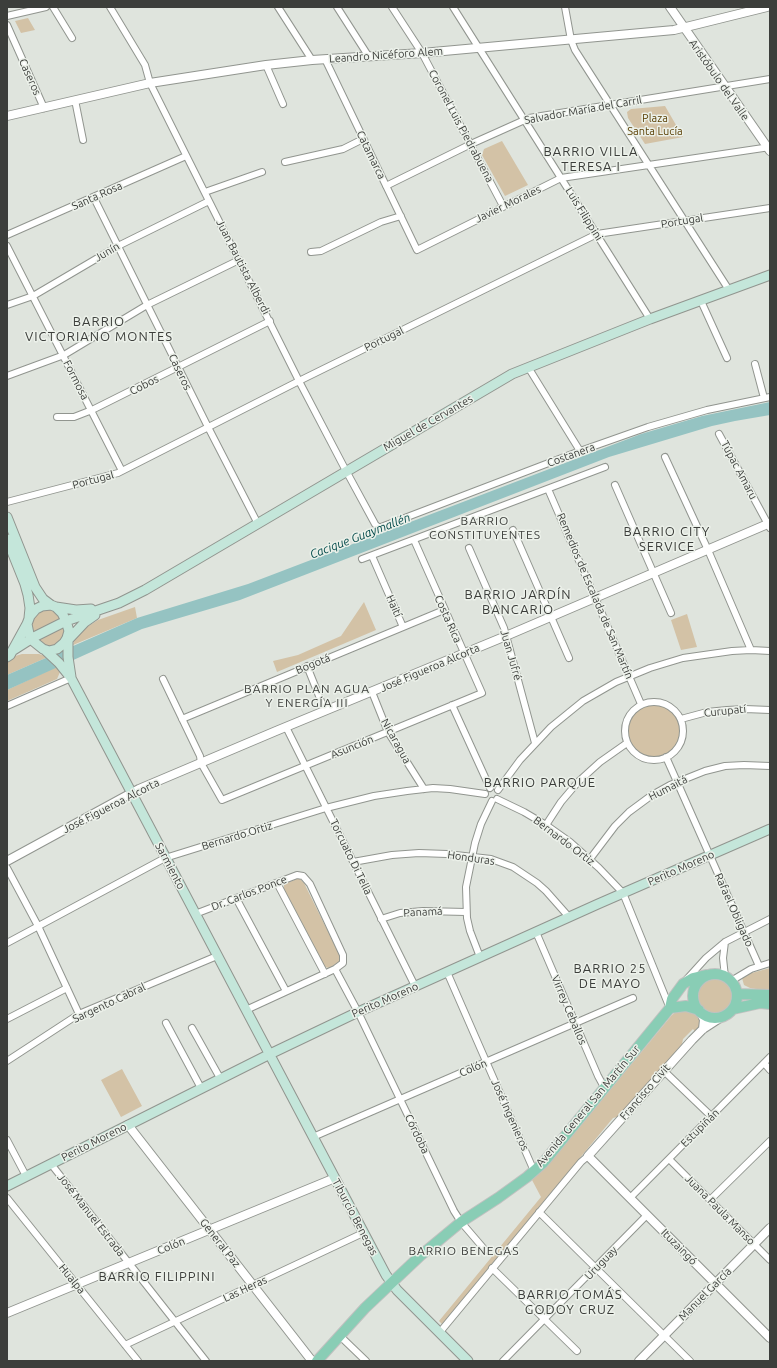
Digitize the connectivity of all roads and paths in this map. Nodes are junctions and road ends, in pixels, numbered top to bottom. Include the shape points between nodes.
1 (46, 7) edge
2 (53, 7) edge
3 (110, 7) edge
4 (278, 7) edge
5 (337, 7) edge
6 (392, 7) edge
7 (453, 7) edge
8 (566, 7) edge
9 (670, 7) edge
10 (767, 7) edge
11 (770, 10) edge
12 (7, 16) edge
13 (7, 25) edge
14 (683, 28) junction
15 (72, 38) dead end
16 (571, 40) junction
17 (479, 48) junction
18 (422, 53) junction
19 (369, 57) junction
20 (325, 59) junction
21 (312, 60) junction
22 (266, 65) junction
23 (770, 79) edge
24 (150, 83) junction
25 (724, 87) junction
26 (75, 100) junction
27 (283, 104) dead end
28 (611, 105) junction
29 (44, 108) junction
30 (7, 116) edge
31 (524, 119) junction
32 (363, 139) junction
33 (83, 140) dead end
34 (470, 144) junction
35 (769, 148) edge
36 (186, 156) junction
37 (284, 162) dead end
38 (648, 164) junction
39 (262, 172) dead end
40 (561, 178) junction
41 (386, 186) junction
42 (205, 192) junction
43 (94, 198) junction
44 (209, 201) junction
45 (503, 206) junction
46 (770, 208) edge
47 (400, 216) junction
48 (684, 221) junction
49 (597, 234) junction
50 (7, 235) edge
51 (7, 246) edge
52 (118, 246) junction
53 (417, 250) joint
54 (311, 252) dead end
55 (239, 260) junction
56 (769, 277) edge
57 (729, 290) junction
58 (33, 296) junction
59 (701, 301) junction
60 (7, 305) edge
61 (148, 305) junction
62 (650, 319) junction
63 (270, 322) junction
64 (64, 356) junction
65 (727, 358) dead end
66 (754, 364) dead end
67 (178, 367) junction
68 (528, 367) junction
69 (7, 376) edge
70 (299, 381) junction
71 (767, 398) edge
72 (92, 410) junction
73 (57, 417) dead end
74 (208, 427) junction
75 (719, 434) dead end
76 (580, 451) junction
77 (665, 457) dead end
78 (605, 468) dead end
79 (122, 471) junction
80 (346, 471) junction
81 (615, 485) dead end
82 (548, 489) junction
83 (7, 502) edge
84 (7, 517) edge
85 (258, 524) junction
86 (769, 525) edge
87 (378, 527) joint
88 (513, 530) dead end
89 (7, 539) edge
90 (414, 540) junction
91 (469, 548) dead end
92 (708, 550) junction
93 (372, 556) junction
94 (362, 559) dead end
95 (654, 573) junction
96 (596, 598) junction
97 (53, 606) junction
98 (104, 608) junction
99 (444, 610) junction
100 (671, 613) dead end
101 (552, 617) junction
102 (28, 621) junction
103 (66, 621) junction
104 (403, 627) junction
105 (506, 636) junction
106 (32, 639) junction
107 (68, 641) junction
108 (751, 650) junction
109 (770, 651) edge
110 (46, 652) junction
111 (9, 653) edge
112 (464, 654) junction
113 (569, 658) dead end
114 (65, 663) junction
115 (307, 666) junction
116 (630, 676) junction
117 (71, 678) junction
118 (163, 679) dead end
119 (372, 692) junction
120 (482, 693) joint
121 (642, 704) junction
122 (452, 705) junction
123 (7, 706) edge
124 (770, 710) edge
125 (326, 711) junction
126 (182, 719) junction
127 (681, 719) junction
128 (286, 727) junction
129 (388, 732) junction
130 (535, 743) junction
131 (627, 743) junction
132 (666, 757) junction
133 (201, 763) junction
134 (306, 766) junction
135 (770, 766) edge
136 (677, 782) junction
137 (490, 788) junction
138 (424, 789) junction
139 (498, 790) junction
140 (131, 794) junction
141 (485, 794) junction
142 (494, 800) junction
143 (326, 808) junction
144 (546, 825) junction
145 (770, 829) edge
146 (710, 855) junction
147 (472, 856) junction
148 (8, 858) edge
149 (165, 858) junction
150 (590, 859) junction
151 (353, 862) junction
152 (7, 868) edge
153 (277, 883) junction
154 (623, 893) junction
155 (236, 898) junction
156 (466, 912) junction
157 (195, 914) junction
158 (569, 917) junction
159 (381, 918) junction
160 (770, 918) edge
161 (38, 926) junction
162 (536, 932) junction
163 (744, 932) junction
164 (725, 942) junction
165 (7, 943) edge
166 (217, 956) junction
167 (480, 957) junction
168 (770, 963) edge
169 (759, 966) junction
170 (335, 969) junction
171 (447, 972) junction
172 (325, 974) junction
173 (709, 975) junction
174 (728, 979) junction
175 (683, 984) junction
176 (415, 986) junction
177 (67, 988) junction
178 (286, 991) junction
179 (737, 994) junction
180 (770, 995) edge
181 (633, 998) dead end
182 (770, 1004) edge
183 (670, 1008) junction
184 (733, 1009) junction
185 (246, 1010) junction
186 (700, 1011) junction
187 (358, 1012) junction
188 (79, 1014) junction
189 (723, 1016) junction
190 (7, 1020) edge
191 (166, 1023) dead end
192 (575, 1024) junction
193 (192, 1028) dead end
194 (703, 1029) junction
195 (270, 1054) junction
196 (770, 1057) edge
197 (7, 1062) edge
198 (486, 1062) junction
199 (764, 1063) junction
200 (770, 1070) edge
201 (664, 1071) junction
202 (220, 1078) junction
203 (604, 1087) junction
204 (201, 1088) junction
205 (400, 1099) junction
206 (711, 1116) junction
207 (128, 1126) junction
208 (314, 1137) junction
209 (7, 1140) edge
210 (770, 1141) edge
211 (588, 1156) junction
212 (669, 1159) junction
213 (51, 1164) junction
214 (534, 1171) junction
215 (26, 1176) junction
216 (335, 1178) junction
217 (7, 1186) edge
218 (7, 1198) edge
219 (630, 1198) junction
220 (710, 1200) junction
221 (539, 1212) junction
222 (647, 1215) junction
223 (461, 1222) junction
224 (770, 1228) edge
225 (210, 1230) junction
226 (363, 1232) junction
227 (754, 1244) junction
228 (485, 1250) dead end
229 (770, 1260) edge
230 (129, 1263) junction
231 (492, 1268) junction
232 (595, 1268) junction
233 (391, 1283) junction
234 (76, 1284) junction
235 (716, 1284) junction
236 (253, 1285) junction
237 (7, 1313) edge
238 (545, 1319) junction
239 (176, 1322) junction
240 (440, 1332) junction
241 (664, 1335) junction
242 (340, 1336) junction
243 (770, 1338) edge
244 (126, 1346) junction
245 (577, 1351) dead end
246 (138, 1361) edge
247 (206, 1361) edge
248 (312, 1361) edge
249 (317, 1361) edge
250 (366, 1361) edge
251 (468, 1361) edge
252 (503, 1361) edge
253 (639, 1361) edge
254 (690, 1361) edge

1 - 12 street
2 - 15 street
3 - 24 street, Juan Bautista Alberdi via 145,65
4 - 21 street
5 - 19 street
6 - 18 street, Coronel Luis Piedrabuena
7 - 17 street, Luis Filippini
8 - 16 street
9 - 14 street, Aristóbulo del Valle
10 - 11 street
10 - 14 street, Leandro Nicéforo Alem
13 - 29 street, Caseros
14 - 16 street, Leandro Nicéforo Alem
14 - 25 street, Aristóbulo del Valle
16 - 17 street, Leandro Nicéforo Alem
16 - 28 street
17 - 18 street, Leandro Nicéforo Alem
17 - 31 street, Luis Filippini
18 - 19 street, Leandro Nicéforo Alem
18 - 34 street, Coronel Luis Piedrabuena
19 - 20 street, Leandro Nicéforo Alem
20 - 21 street, Leandro Nicéforo Alem
20 - 32 street, Catamarca
21 - 22 street, Leandro Nicéforo Alem
22 - 24 street, Leandro Nicéforo Alem
22 - 27 street
23 - 25 street, Salvador María del Carril
24 - 26 street, Leandro Nicéforo Alem
24 - 36 street, Juan Bautista Alberdi
25 - 28 street, Salvador María del Carril
25 - 35 street, Aristóbulo del Valle
26 - 29 street, Leandro Nicéforo Alem
26 - 33 street
28 - 31 street, Salvador María del Carril
28 - 38 street
29 - 30 street, Leandro Nicéforo Alem
31 - 34 street, Salvador María del Carril
31 - 40 street, Luis Filippini
32 - 37 street via 343,149
32 - 41 street, Catamarca
34 - 41 street, Salvador María del Carril
34 - 45 street, Coronel Luis Piedrabuena
35 - 38 street, Javier Morales
36 - 42 street, Juan Bautista Alberdi
36 - 43 street, Santa Rosa
38 - 40 street, Javier Morales
38 - 48 street
39 - 42 street
40 - 45 street, Javier Morales
40 - 49 street, Luis Filippini
41 - 47 street, Catamarca
42 - 44 street, Juan Bautista Alberdi
43 - 50 street, Santa Rosa
43 - 52 street, Caseros
44 - 52 street, Junín
44 - 55 street, Juan Bautista Alberdi
45 - 53 street, Javier Morales
46 - 48 street, Portugal
47 - 53 street, Catamarca
47 - 54 street
48 - 49 street, Portugal
48 - 57 street
49 - 62 street, Luis Filippini
49 - 70 street, Portugal
51 - 58 street, Formosa
52 - 58 street, Junín
52 - 61 street, Caseros
55 - 61 street
55 - 63 street, Juan Bautista Alberdi
56 - 57 main road, Miguel de Cervantes
57 - 59 main road, Miguel de Cervantes
58 - 60 street, Junín
58 - 64 street, Formosa
59 - 62 main road, Miguel de Cervantes
59 - 65 street
61 - 64 street
61 - 67 street, Caseros
62 - 68 main road, Miguel de Cervantes
63 - 67 street, Cobos
63 - 70 street, Juan Bautista Alberdi
64 - 69 street
64 - 72 street, Formosa
66 - 71 street
67 - 72 street, Cobos
67 - 74 street, Caseros
68 - 76 street
68 - 80 main road, Miguel de Cervantes
70 - 74 street, Portugal
70 - 80 street, Juan Bautista Alberdi
71 - 76 street, Costanera via 677,418
72 - 73 street, Cobos via 74,417
72 - 79 street, Formosa
74 - 79 street, Portugal
74 - 85 street, Caseros
75 - 86 street, Túpac Amaru
76 - 87 street, Costanera
77 - 92 street
78 - 82 street
79 - 83 street, Portugal
80 - 85 main road, Miguel de Cervantes
80 - 87 street, Juan Bautista Alberdi
81 - 95 street
82 - 90 street
82 - 96 street, Remedios de Escalada de San Martín
84 - 97 main road via 35,588 43,599
85 - 98 main road, Miguel de Cervantes via 135,596
86 - 92 street, José Figueroa Alcorta
88 - 101 street
89 - 102 main road via 28,595
90 - 93 street
90 - 99 street, Costa Rica
91 - 105 street, Juan Jufré
92 - 95 street, José Figueroa Alcorta
92 - 108 street
93 - 94 street
93 - 104 street, Haití
95 - 96 street, José Figueroa Alcorta
95 - 100 street
96 - 101 street, José Figueroa Alcorta
96 - 116 street, Remedios de Escalada de San Martín
97 - 98 main road, Miguel de Cervantes via 76,610
97 - 102 main road via 36,609
97 - 103 main road via 60,610
98 - 103 main road, Miguel de Cervantes
98 - 107 main road, Miguel de Cervantes via 85,622
99 - 104 street, Bogotá
99 - 112 street, Costa Rica
101 - 105 street, José Figueroa Alcorta
101 - 113 street
102 - 106 main road
102 - 111 main road
103 - 106 main road, Miguel de Cervantes
103 - 107 main road via 69,629
104 - 115 street, Bogotá
105 - 112 street, José Figueroa Alcorta
105 - 130 street, Juan Jufré
106 - 110 main road, Sarmiento
106 - 111 main road, Miguel de Cervantes
107 - 110 main road
107 - 114 main road
108 - 109 street
108 - 116 street via 683,658
110 - 111 main road via 28,649
110 - 114 main road, Sarmiento
112 - 119 street, José Figueroa Alcorta
112 - 120 street, Costa Rica
114 - 117 main road, Sarmiento
115 - 125 street
115 - 126 street, Bogotá
116 - 121 street, Remedios de Escalada de San Martín
116 - 130 street via 583,701 558,720
117 - 123 street
117 - 140 main road, Sarmiento
118 - 126 street
119 - 125 street, José Figueroa Alcorta
119 - 129 street, Nicaragua
120 - 122 street, Asunción
121 - 127 street via 650,701 669,705
121 - 131 street via 635,708 626,720
122 - 129 street, Asunción
122 - 137 street
124 - 127 street, Curupatí via 722,710
125 - 128 street, José Figueroa Alcorta
126 - 133 street
127 - 132 street via 684,728 680,745
128 - 133 street, José Figueroa Alcorta
128 - 134 street, Torcuato Di Tella
129 - 134 street, Asunción
129 - 138 street, Nicaragua
130 - 139 street
131 - 132 street via 644,758 658,760
131 - 144 street via 578,782
132 - 136 street
133 - 134 street, Asunción via 222,800
133 - 140 street, José Figueroa Alcorta
134 - 143 street, Torcuato Di Tella
135 - 136 street, Humaitá via 725,766
136 - 146 street
136 - 150 street, Humaitá via 628,812
137 - 139 street
137 - 141 street
138 - 141 street, Bernardo Ortiz via 450,789
138 - 143 street, Bernardo Ortiz via 374,796
139 - 142 street via 499,795
140 - 148 street, José Figueroa Alcorta
140 - 149 main road, Sarmiento
141 - 142 street, Bernardo Ortiz via 486,798
142 - 144 street, Bernardo Ortiz via 524,812
142 - 147 street via 478,830
143 - 149 street, Bernardo Ortiz
143 - 151 street, Torcuato Di Tella
144 - 150 street, Bernardo Ortiz
145 - 146 main road, Perito Moreno
146 - 154 main road, Perito Moreno
146 - 163 street, Rafael Obligado
147 - 151 street, Honduras via 405,853
147 - 156 street via 466,887
147 - 158 street, Honduras via 498,861 520,871 546,891
149 - 157 main road, Sarmiento
149 - 161 street, Bernardo Ortiz
150 - 154 street, Bernardo Ortiz
151 - 159 street, Torcuato Di Tella
152 - 161 street
153 - 155 street, Dr. Carlos Ponce
153 - 170 street, Dr. Carlos Ponce via 297,875 303,876 310,884 343,955 343,962
153 - 172 street
154 - 158 main road, Perito Moreno
154 - 183 street
155 - 157 street, Dr. Carlos Ponce
155 - 178 street
156 - 159 street, Panamá via 423,911
156 - 167 street
157 - 166 main road, Sarmiento
158 - 162 main road, Perito Moreno
159 - 176 street, Torcuato Di Tella
160 - 163 street
161 - 165 street, Bernardo Ortiz
161 - 177 street
162 - 167 main road, Perito Moreno
162 - 192 street, Virrey Ceballos
163 - 164 street
163 - 169 street, Rafael Obligado
164 - 174 street via 723,958
164 - 175 street via 701,963
166 - 185 main road, Sarmiento
166 - 188 street, Sargento Cabral
167 - 171 main road, Perito Moreno
168 - 169 street
169 - 174 street
170 - 172 street
170 - 187 street, Córdoba
171 - 176 main road, Perito Moreno
171 - 198 street, José Ingenieros
172 - 178 street
173 - 174 main road via 720,975
173 - 175 main road via 693,978
173 - 186 main road via 695,988 694,1000
174 - 179 main road
175 - 183 main road, Avenida General San Martín Sur via 672,999
176 - 187 main road, Perito Moreno
177 - 188 street
177 - 190 street
178 - 185 street
179 - 180 main road
179 - 184 main road
181 - 192 street, Colón
182 - 184 main road via 760,1003
183 - 186 main road via 686,1006
183 - 203 main road, Avenida General San Martín Sur
184 - 189 main road, Francisco Civit
185 - 195 main road, Sarmiento
186 - 189 main road via 710,1017
186 - 194 street via 704,1020
187 - 195 main road, Perito Moreno
187 - 205 street, Córdoba
188 - 197 street, Sargento Cabral
189 - 194 street, Francisco Civit
191 - 204 street
192 - 198 street, Colón
192 - 203 street, Virrey Ceballos
193 - 202 street
194 - 201 street, Francisco Civit
195 - 202 main road, Perito Moreno
195 - 208 main road, Tiburcio Benegas
196 - 199 street, Estupiñán
198 - 205 street, Colón
198 - 214 street, José Ingenieros
199 - 200 street
199 - 206 street, Estupiñán
201 - 206 street
201 - 211 street, Francisco Civit
202 - 204 main road, Perito Moreno
203 - 214 main road, Avenida General San Martín Sur
204 - 207 main road, Perito Moreno
205 - 208 street, Colón
205 - 223 street, Córdoba
206 - 212 street, Estupiñán
207 - 213 main road, Perito Moreno
207 - 225 street, General Paz
208 - 216 main road, Tiburcio Benegas
209 - 215 street
210 - 220 street
211 - 219 street, Ituzaingó
211 - 221 street
212 - 219 street, Estupiñán
212 - 220 street, Juana Paula Manso
213 - 215 main road, Perito Moreno
213 - 230 street, José Manuel Estrada
214 - 223 main road, Avenida General San Martín Sur
215 - 217 main road, Perito Moreno
216 - 225 street, Colón
216 - 226 main road, Tiburcio Benegas
218 - 234 street, Hualpa
219 - 222 street, Ituzaingó
220 - 227 street, Juana Paula Manso
221 - 231 street
221 - 232 street
222 - 232 street, Uruguay
222 - 235 street, Ituzaingó
223 - 228 street, Córdoba
223 - 233 main road, Avenida General San Martín Sur
224 - 227 street, Manuel García
225 - 230 street, Colón
225 - 236 street, General Paz
226 - 233 main road, Tiburcio Benegas
226 - 236 street, Las Heras
227 - 229 street, Juana Paula Manso
227 - 235 street, Manuel García
230 - 234 street, Colón
230 - 239 street, José Manuel Estrada
231 - 238 street
231 - 240 street
232 - 238 street, Uruguay
232 - 241 street
233 - 240 main road, Tiburcio Benegas
233 - 242 main road, Avenida General San Martín Sur
234 - 237 street, Colón
234 - 244 street, Hualpa
235 - 241 street, Manuel García
235 - 243 street, Ituzaingó
236 - 239 street, Las Heras
236 - 248 street, General Paz
238 - 245 street
238 - 252 street, Uruguay
239 - 244 street, Las Heras
239 - 247 street, José Manuel Estrada
240 - 251 main road, Tiburcio Benegas
241 - 253 street, Manuel García
241 - 254 street
242 - 249 main road, Avenida General San Martín Sur
242 - 250 street
244 - 246 street, Hualpa

